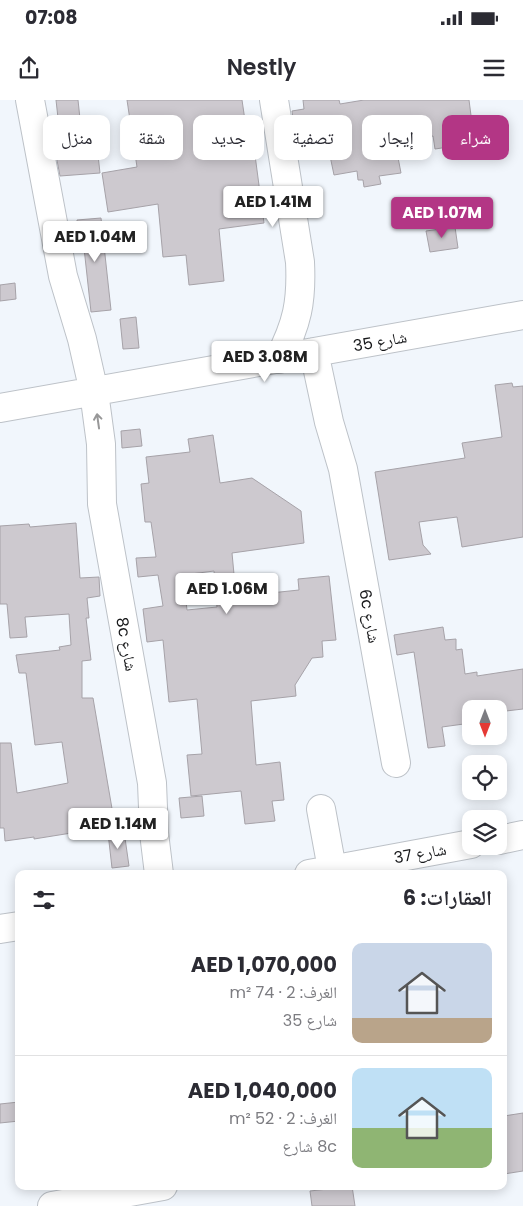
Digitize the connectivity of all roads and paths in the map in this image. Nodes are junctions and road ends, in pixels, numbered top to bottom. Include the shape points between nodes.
1 (30, 100) edge
2 (274, 100) edge
3 (523, 315) edge
4 (324, 351) junction
5 (279, 359) junction
6 (84, 393) junction
7 (0, 408) edge
8 (396, 763) dead end
9 (152, 784) junction
10 (321, 809) dead end
11 (523, 836) edge
12 (507, 839) edge
13 (462, 847) edge
14 (410, 864) edge
15 (159, 870) edge
16 (175, 870) edge
17 (321, 870) edge
18 (343, 870) edge
19 (15, 927) edge
20 (0, 930) edge
21 (141, 1190) edge
22 (52, 1206) edge

1 - 6 street, 8c شارع via 63,276 66,339
2 - 5 street via 301,283 295,323
3 - 4 street, شارع 35
4 - 5 street, شارع 35
4 - 8 street, 6c شارع via 329,422 343,469
5 - 6 street, شارع 35
6 - 7 street, شارع 35
6 - 9 street, 8c شارع via 89,465 102,504
9 - 15 street, 8c شارع
9 - 16 street, 8c شارع
10 - 17 street
11 - 12 street
13 - 14 street, شارع 37
14 - 18 street, شارع 37
19 - 20 street
21 - 22 street

